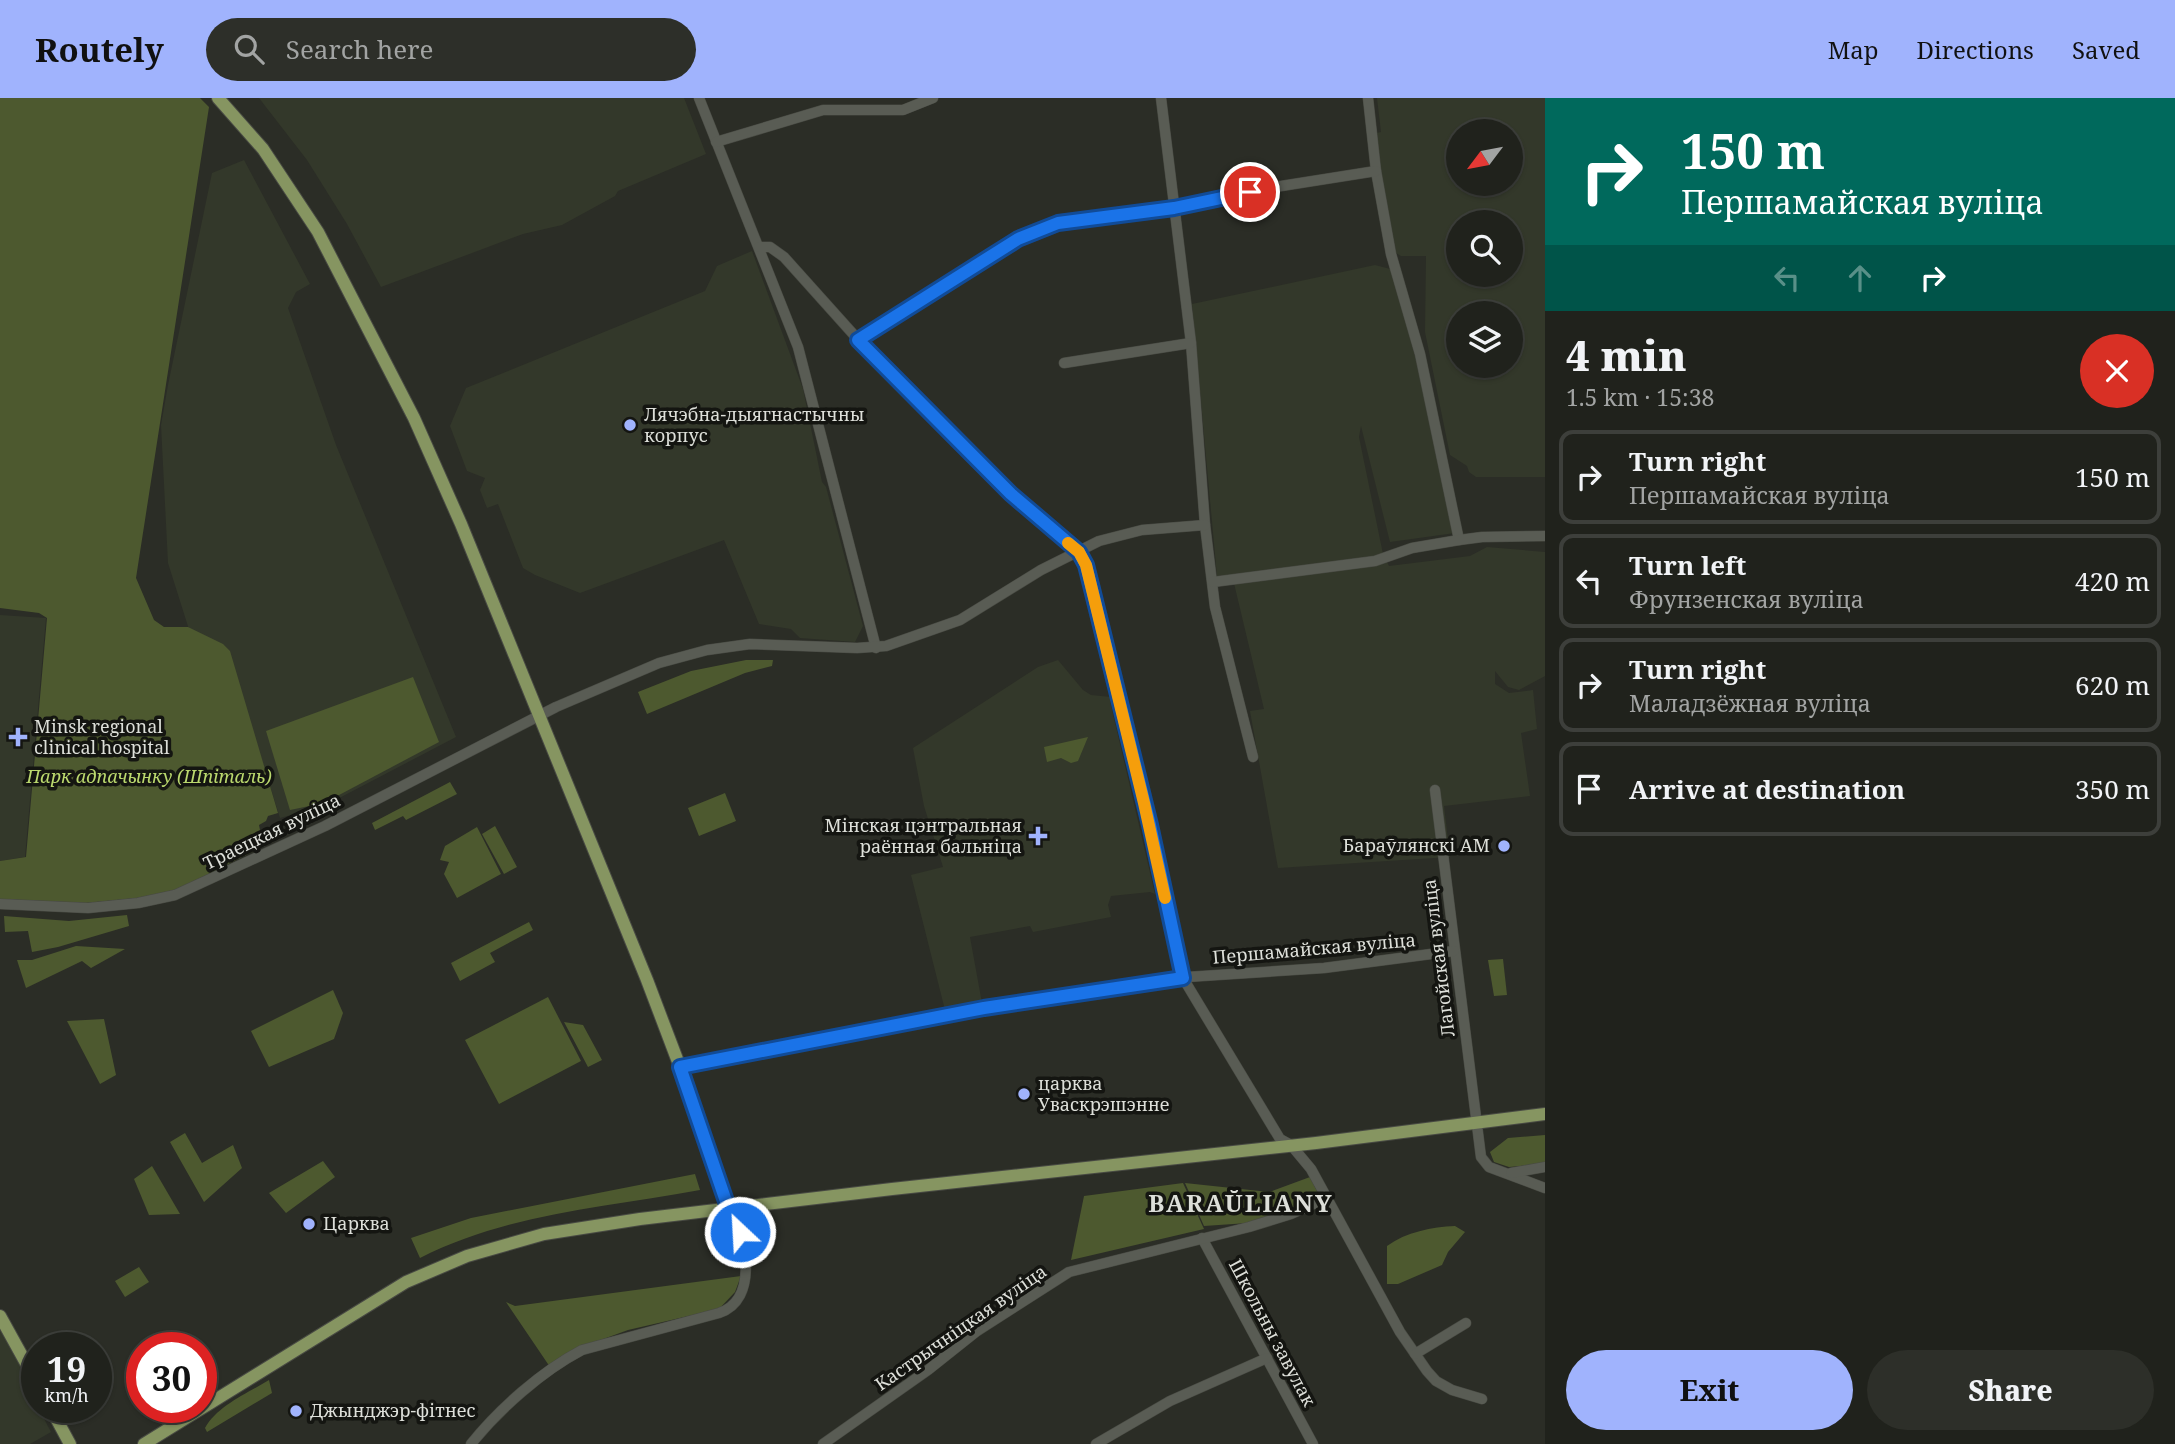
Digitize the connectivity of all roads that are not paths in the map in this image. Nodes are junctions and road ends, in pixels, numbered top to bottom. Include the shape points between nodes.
1 (218, 98) edge
2 (699, 98) edge
3 (933, 98) edge
4 (1161, 98) edge
5 (1368, 98) edge
6 (716, 142) junction
7 (1376, 172) junction
8 (1174, 208) junction
9 (759, 247) junction
10 (858, 340) junction
11 (1191, 343) junction
12 (1064, 363) dead end
13 (1205, 525) junction
14 (1545, 536) edge
15 (1459, 540) junction
16 (1079, 552) junction
17 (1213, 582) junction
18 (876, 648) junction
19 (540, 717) junction
20 (1253, 757) dead end
21 (1435, 790) dead end
22 (0, 904) edge
23 (1454, 951) junction
24 (1183, 978) junction
25 (680, 1067) junction
26 (1545, 1114) edge
27 (1475, 1123) junction
28 (1291, 1145) junction
29 (1545, 1167) edge
30 (1507, 1174) junction
31 (1545, 1188) edge
32 (1327, 1198) junction
33 (729, 1210) junction
34 (1202, 1238) junction
35 (0, 1316) edge
36 (1465, 1323) dead end
37 (1415, 1354) junction
38 (21, 1355) edge
39 (1266, 1358) junction
40 (1482, 1399) dead end
41 (59, 1423) edge
42 (70, 1444) edge
43 (144, 1444) edge
44 (471, 1444) edge
45 (823, 1444) edge
46 (1096, 1444) edge
47 (1313, 1444) edge

1 - 19 main road via 293,191 346,283 419,429
2 - 6 street
3 - 6 street via 904,110 822,110
4 - 8 street
5 - 7 street
6 - 9 street
7 - 8 street
7 - 15 street
8 - 10 street via 1058,223 1033,231
8 - 11 street
9 - 10 street via 769,247 784,257
9 - 18 street via 798,347
10 - 16 street via 1011,494
11 - 12 street
11 - 13 street
13 - 16 street via 1143,530 1099,541
13 - 17 street
14 - 15 street
15 - 17 street via 1412,548 1375,561
16 - 18 street via 960,620
16 - 24 street via 1135,762
17 - 20 street via 1221,637
18 - 19 street, Траецкая вуліца via 750,644 707,650 659,663
19 - 22 street, Траецкая вуліца via 325,826 175,895 88,908
19 - 25 main road
21 - 23 street, Лагойская вуліца
23 - 24 street, Першамайская вуліца via 1324,968
23 - 27 street, Лагойская вуліца
24 - 25 street, Першамайская вуліца via 984,1008
24 - 28 street via 1280,1139
25 - 33 main road
26 - 27 main road
27 - 28 main road
27 - 30 street, Лагойская вуліца via 1482,1161
28 - 32 street
28 - 33 main road
29 - 30 street
30 - 31 street
32 - 34 street, Кастрычніцкая вуліца via 1291,1214
32 - 37 street
33 - 43 main road via 566,1229 467,1256 406,1282
33 - 44 street via 739,1226 744,1262 742,1295 733,1307 573,1355 508,1405
34 - 39 street, Школьны завулак
34 - 45 street, Кастрычніцкая вуліца via 1069,1272 977,1331
35 - 38 main road
36 - 37 street
37 - 40 street via 1442,1384
39 - 46 street via 1170,1401
39 - 47 street, Школьны завулак
41 - 42 main road

